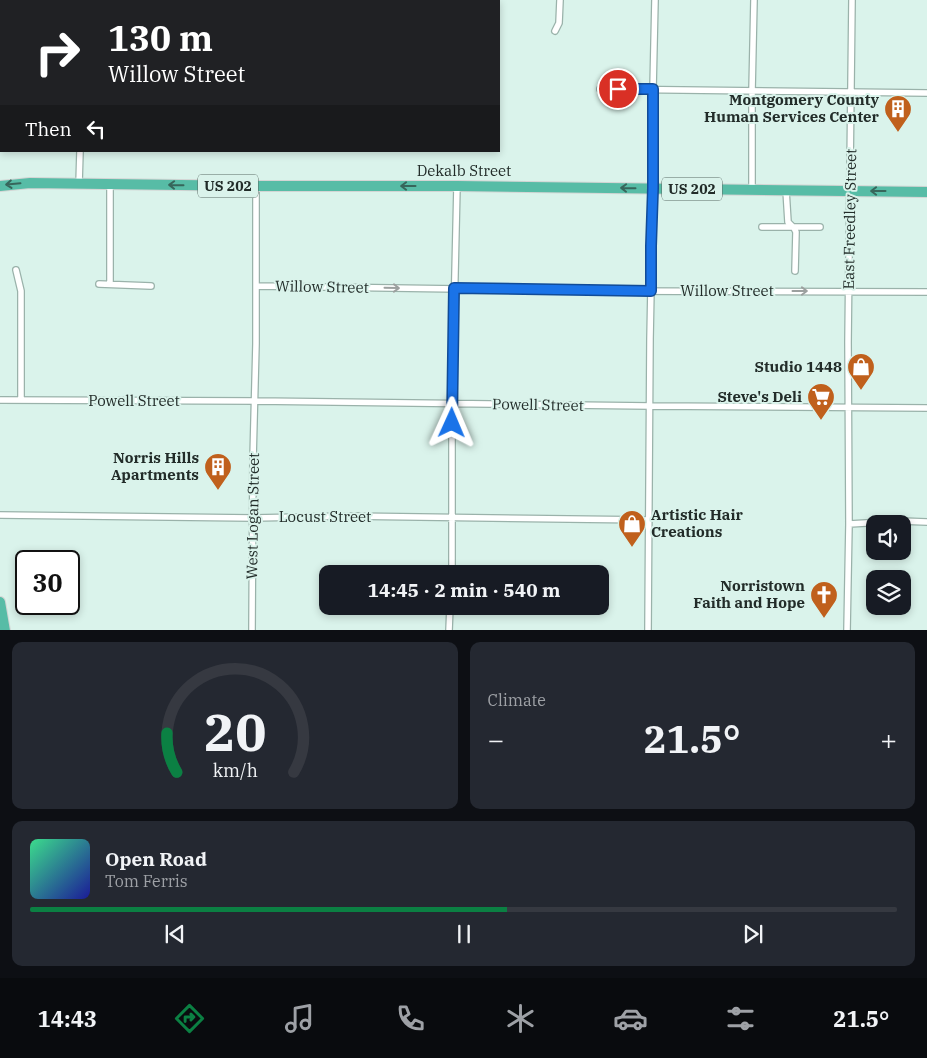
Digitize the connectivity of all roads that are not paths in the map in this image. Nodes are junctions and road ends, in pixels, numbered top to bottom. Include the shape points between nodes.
1 (560, 0) edge
2 (655, 0) edge
3 (754, 0) edge
4 (852, 0) edge
5 (555, 31) dead end
6 (600, 89) dead end
7 (653, 89) junction
8 (752, 91) junction
9 (851, 92) junction
10 (927, 93) edge
11 (80, 152) edge
12 (78, 184) junction
13 (110, 184) junction
14 (0, 186) edge
15 (256, 186) junction
16 (457, 186) junction
17 (653, 188) junction
18 (752, 190) junction
19 (786, 190) junction
20 (851, 191) junction
21 (927, 192) edge
22 (762, 227) dead end
23 (820, 227) dead end
24 (794, 228) junction
25 (16, 270) dead end
26 (796, 271) dead end
27 (99, 284) dead end
28 (110, 284) junction
29 (151, 286) dead end
30 (256, 286) junction
31 (454, 288) junction
32 (651, 291) junction
33 (849, 292) junction
34 (927, 292) edge
35 (0, 400) edge
36 (21, 400) junction
37 (256, 401) junction
38 (452, 404) junction
39 (650, 406) junction
40 (848, 407) junction
41 (927, 408) edge
42 (0, 515) edge
43 (254, 518) junction
44 (452, 518) junction
45 (649, 520) junction
46 (927, 522) edge
47 (849, 524) junction
48 (452, 565) edge
49 (0, 602) edge
50 (450, 615) edge
51 (5, 630) edge
52 (252, 630) edge
53 (449, 630) edge
54 (648, 630) edge
55 (847, 630) edge

1 - 5 street via 559,23
2 - 7 street
3 - 8 street
4 - 9 street, East Freedley Street
6 - 7 street
7 - 8 street
7 - 17 street
8 - 9 street
8 - 18 street
9 - 10 street
9 - 20 street, East Freedley Street
11 - 12 street
12 - 13 highway, Dekalb Street / US 202
12 -> 14 highway, Dekalb Street / US 202
15 -> 13 highway, Dekalb Street / US 202
13 - 28 street
16 -> 15 highway, Dekalb Street / US 202
15 - 30 street, West Logan Street
17 -> 16 highway, Dekalb Street / US 202
16 - 31 street
17 - 18 highway, Dekalb Street / US 202
17 - 32 street
18 - 19 highway, Dekalb Street / US 202
19 - 20 highway, Dekalb Street / US 202
19 - 24 street via 788,222
21 -> 20 highway, Dekalb Street / US 202
20 - 33 street, East Freedley Street
22 - 24 street
23 - 24 street
24 - 26 street
25 - 36 street via 21,291
27 - 28 street
28 - 29 street
30 -> 31 street, Willow Street
30 - 37 street, West Logan Street
31 - 32 street, Willow Street
31 - 38 street
32 -> 33 street, Willow Street
32 - 39 street
33 - 34 street, Willow Street
33 - 40 street, East Freedley Street
35 - 36 street, Powell Street
36 - 37 street, Powell Street
37 - 38 street, Powell Street
37 - 43 street, West Logan Street
38 - 39 street, Powell Street
38 - 44 street
39 - 40 street, Powell Street
39 - 45 street
40 - 41 street, Powell Street
40 - 47 street, East Freedley Street
42 - 43 street, Locust Street
43 - 44 street, Locust Street
43 - 52 street, West Logan Street
44 - 45 street, Locust Street
44 - 48 street
45 - 54 street
46 - 47 street
47 - 55 street, East Freedley Street
49 - 51 highway
50 - 53 street

